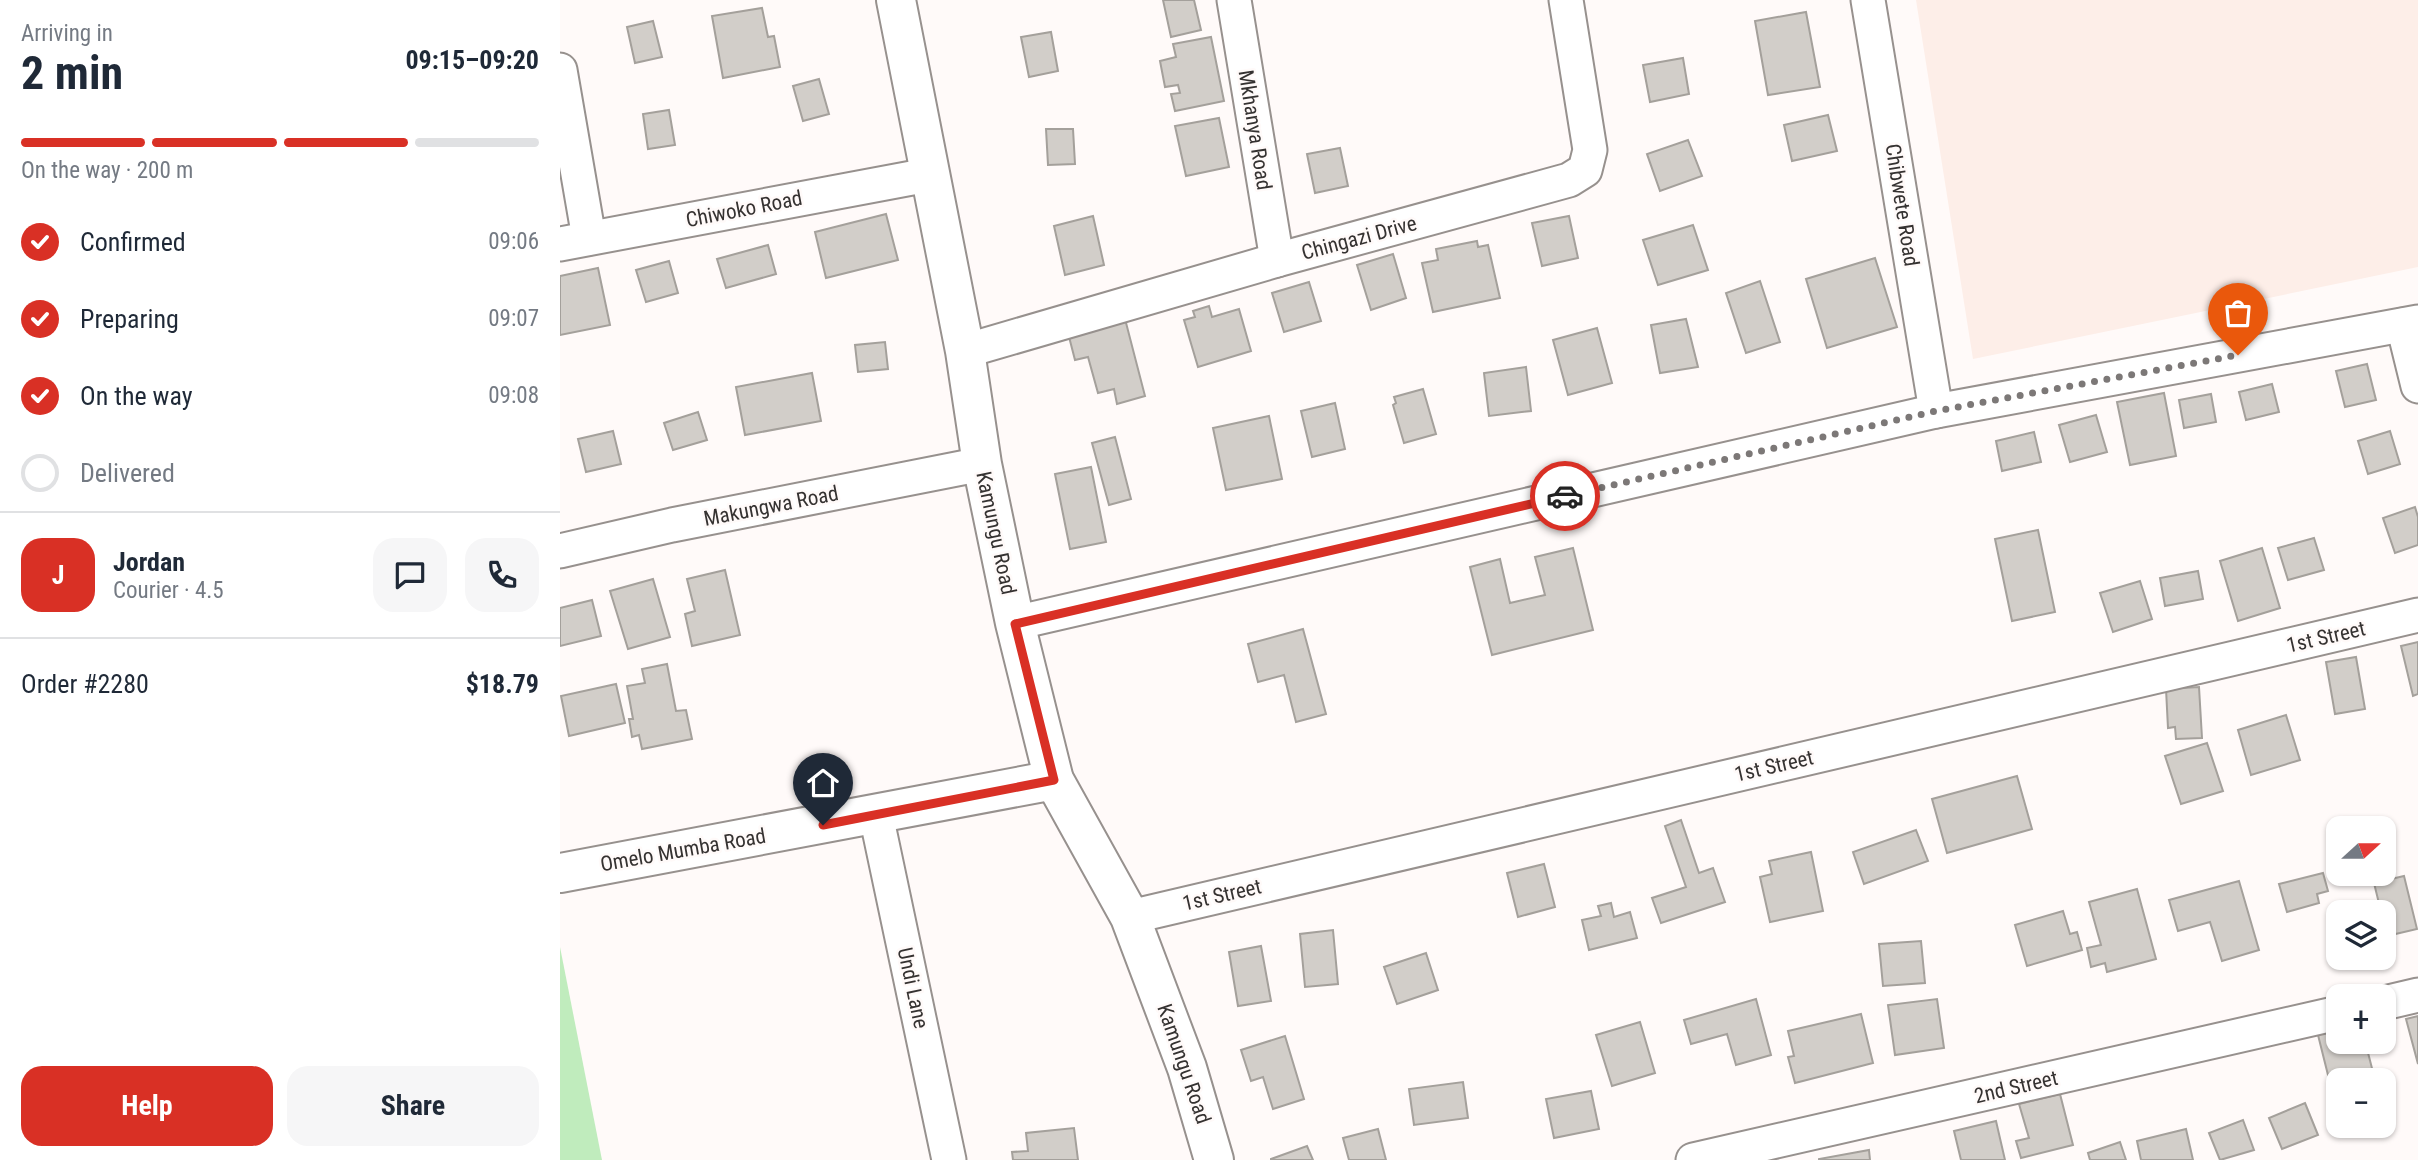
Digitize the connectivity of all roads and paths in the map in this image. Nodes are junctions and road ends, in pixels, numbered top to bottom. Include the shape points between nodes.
1 (896, 0) edge
2 (1234, 0) edge
3 (1566, 0) edge
4 (1868, 0) edge
5 (560, 71) edge
6 (928, 175) junction
7 (574, 241) edge
8 (1277, 260) junction
9 (2410, 324) edge
10 (965, 351) junction
11 (2418, 386) edge
12 (1936, 411) junction
13 (982, 464) junction
14 (560, 551) edge
15 (2418, 615) edge
16 (1015, 624) junction
17 (1054, 780) junction
18 (876, 815) junction
19 (560, 873) edge
20 (1130, 917) junction
21 (2418, 995) edge
22 (2396, 1000) edge
23 (2326, 1016) edge
24 (949, 1160) edge
25 (1214, 1160) edge
26 (1693, 1160) edge

1 - 6 street, Kamungu Road
2 - 8 street, Mkhanya Road
3 - 8 street, Chingazi Drive via 1590,150 1585,170 1569,180
4 - 12 street, Chibwete Road
5 - 7 street
6 - 7 street, Chiwoko Road
6 - 10 street, Kamungu Road
8 - 10 street, Chingazi Drive
9 - 11 street
9 - 12 street
10 - 13 street, Kamungu Road
12 - 16 street
13 - 14 street, Makungwa Road
13 - 16 street, Kamungu Road
15 - 20 street, 1st Street
16 - 17 street, Kamungu Road
17 - 18 street, Omelo Mumba Road
17 - 20 street, Kamungu Road
18 - 19 street, Omelo Mumba Road
18 - 24 street, Undi Lane
20 - 25 street, Kamungu Road via 1182,1056
21 - 22 street
23 - 26 street, 2nd Street

